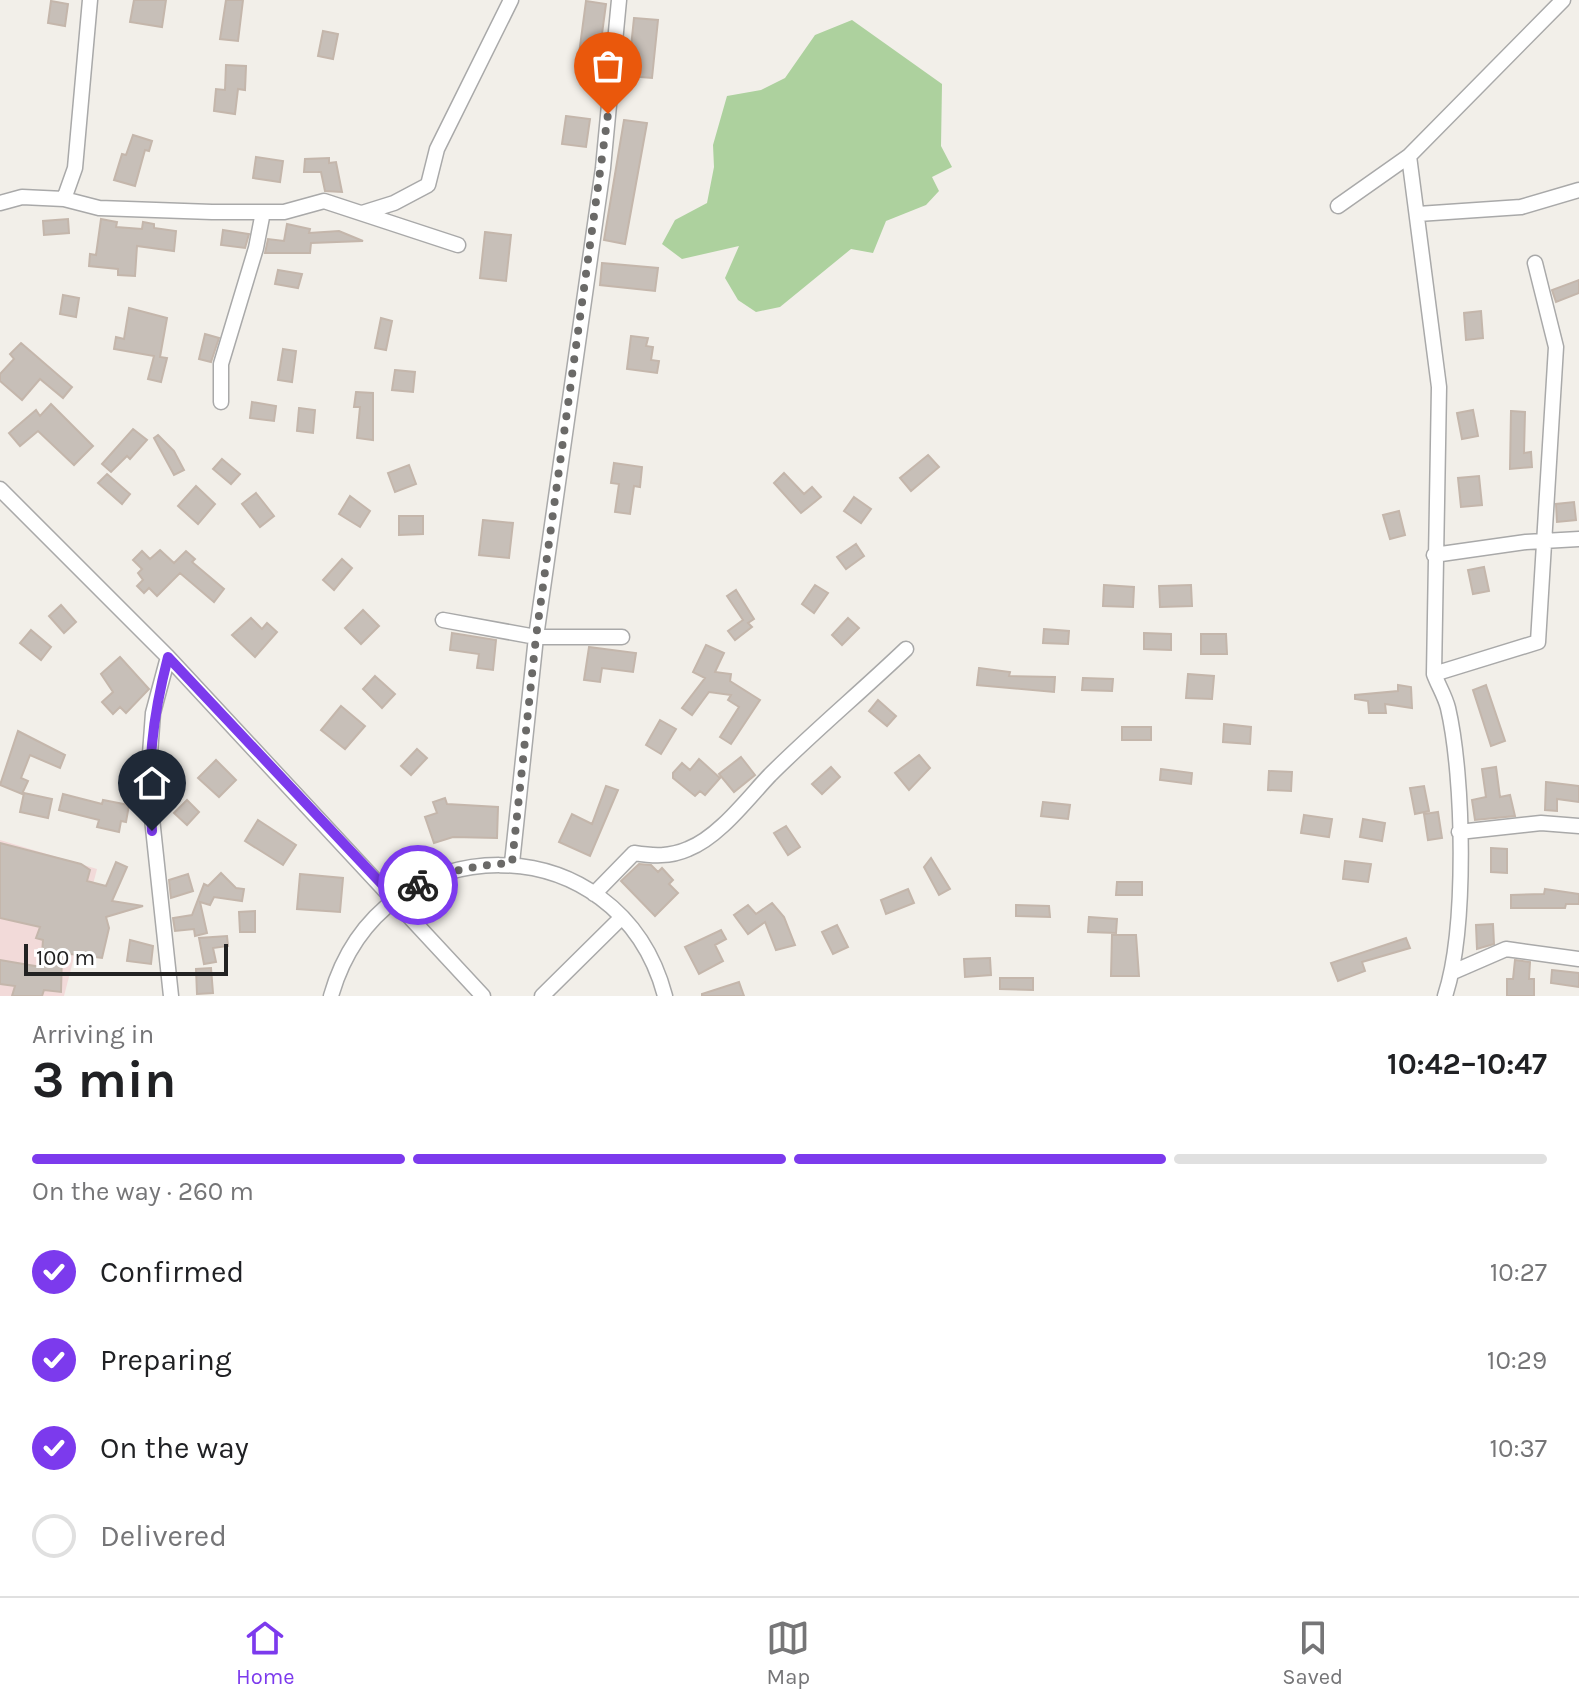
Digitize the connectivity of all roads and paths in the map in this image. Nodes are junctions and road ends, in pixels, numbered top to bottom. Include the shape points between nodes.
1 (90, 0) edge
2 (511, 0) edge
3 (619, 0) edge
4 (1563, 0) edge
5 (1409, 156) junction
6 (1579, 190) edge
7 (64, 199) junction
8 (0, 203) edge
9 (1338, 206) dead end
10 (263, 212) junction
11 (361, 214) junction
12 (1418, 214) junction
13 (458, 245) dead end
14 (1535, 263) dead end
15 (221, 402) dead end
16 (0, 489) edge
17 (1579, 539) edge
18 (1543, 541) junction
19 (1434, 555) junction
20 (443, 620) dead end
21 (536, 637) junction
22 (622, 637) dead end
23 (906, 649) dead end
24 (168, 657) junction
25 (1434, 674) junction
26 (1579, 826) edge
27 (1459, 832) junction
28 (512, 863) junction
29 (594, 894) junction
30 (394, 897) junction
31 (622, 917) junction
32 (1579, 959) edge
33 (1453, 972) junction
34 (171, 996) edge
35 (331, 996) edge
36 (483, 996) edge
37 (542, 996) edge
38 (665, 996) edge
39 (1445, 996) edge

1 - 7 street via 75,168
2 - 11 street via 437,149 428,185
3 - 21 street via 603,168
4 - 5 street
5 - 9 street
5 - 12 street
6 - 12 street via 1521,207
7 - 8 street via 22,197
7 - 10 street via 99,208
10 - 11 street via 324,201
10 - 15 street via 221,364
11 - 13 street
12 - 19 street via 1439,387
14 - 18 street via 1556,347
16 - 24 street
17 - 18 street
18 - 19 street
18 - 25 street via 1538,642
19 - 25 street
20 - 21 street
21 - 22 street
21 - 28 street
23 - 29 street via 699,843 661,856 634,853
24 - 30 street
24 - 34 street via 153,713 148,781
25 - 27 street via 1448,706
26 - 27 street via 1527,823
27 - 33 street
28 - 29 street via 558,876
28 - 30 street via 438,875
29 - 31 street
30 - 35 street via 346,955
30 - 36 street
31 - 37 street
31 - 38 street via 648,952
32 - 33 street via 1506,949
33 - 39 street

